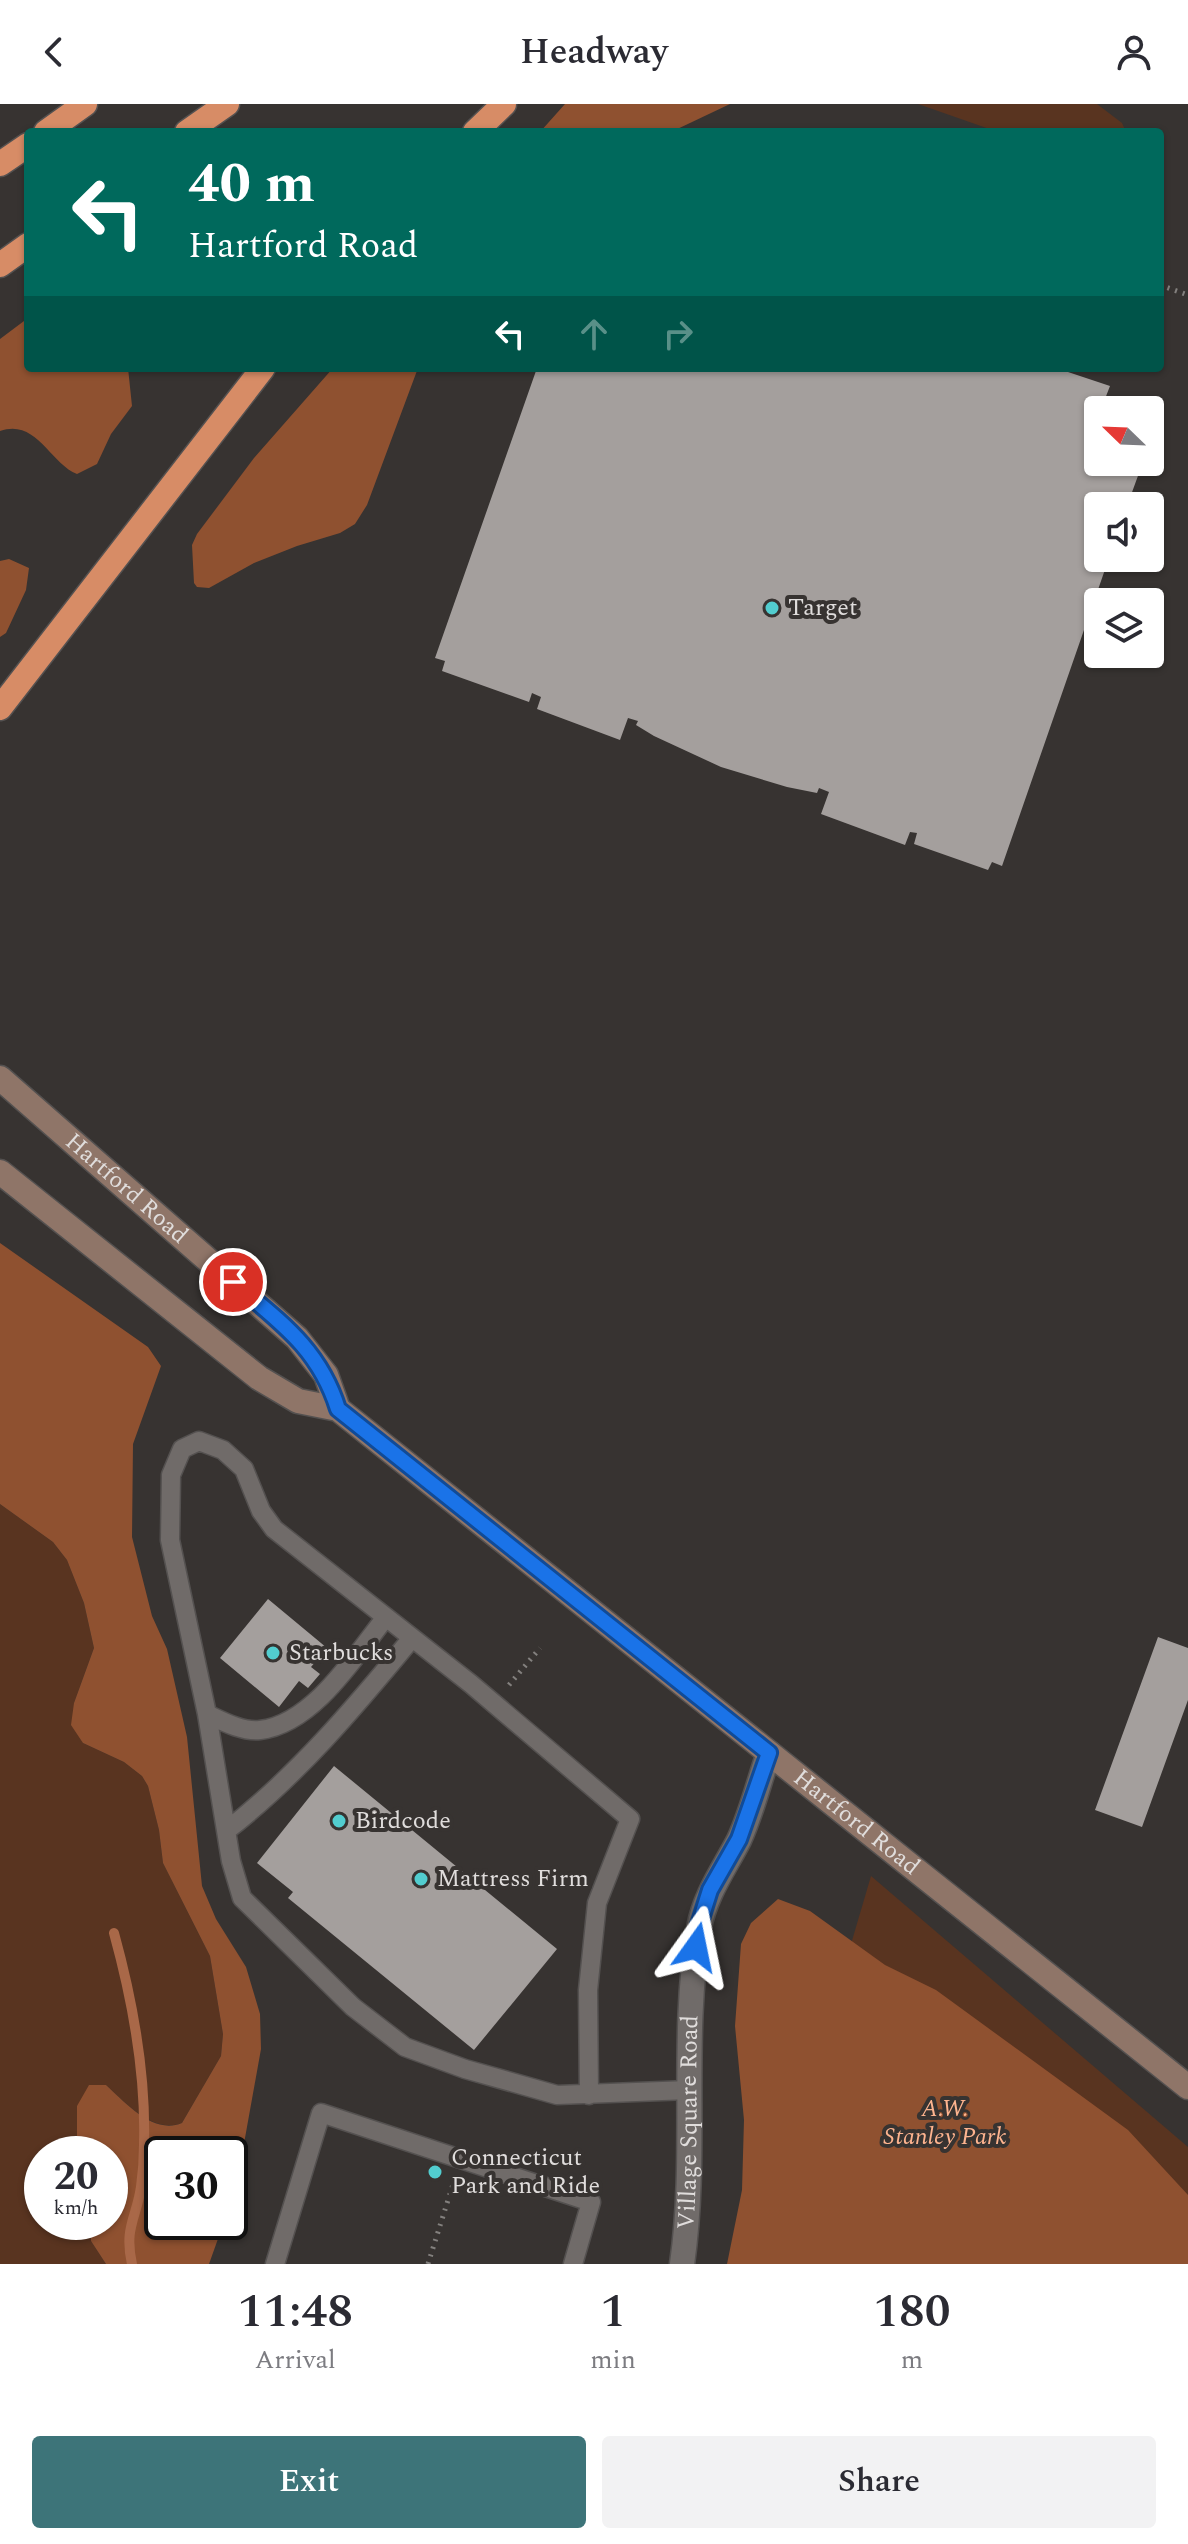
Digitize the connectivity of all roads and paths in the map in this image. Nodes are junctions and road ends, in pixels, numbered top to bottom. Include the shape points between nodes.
1 (85, 104) edge
2 (227, 104) edge
3 (504, 104) edge
4 (52, 128) edge
5 (193, 128) edge
6 (479, 128) edge
7 (24, 148) edge
8 (0, 164) edge
9 (24, 248) edge
10 (0, 265) edge
11 (1164, 286) edge
12 (1188, 295) edge
13 (260, 372) edge
14 (0, 708) edge
15 (0, 1078) edge
16 (0, 1172) edge
17 (338, 1409) junction
18 (386, 1617) junction
19 (412, 1638) junction
20 (540, 1648) dead end
21 (495, 1705) junction
22 (207, 1714) junction
23 (769, 1753) junction
24 (226, 1831) junction
25 (1188, 2087) edge
26 (689, 2090) junction
27 (589, 2095) junction
28 (461, 2159) junction
29 (275, 2264) edge
30 (428, 2264) edge
31 (573, 2264) edge
32 (682, 2264) edge

1 - 4 highway
2 - 5 highway
3 - 6 highway
7 - 8 highway
9 - 10 highway
11 - 12 path
13 - 14 highway
15 - 17 main road, Hartford Road via 297,1338 326,1375
16 - 17 main road, Hartford Road via 259,1378 298,1401
17 - 23 main road, Hartford Road
18 - 19 lane
18 - 22 lane via 302,1713 258,1730
18 - 22 lane via 274,1529 244,1469 223,1450 199,1441 182,1449 171,1475 170,1540
19 - 21 lane
19 - 24 lane via 351,1713
20 - 21 path
21 - 27 lane via 630,1819 597,1903 588,1990
22 - 24 lane
23 - 25 main road, Hartford Road
23 - 26 street, Village Square Road via 739,1839 710,1890 699,1925
24 - 27 lane via 242,1898 353,2007 405,2047 557,2095
26 - 27 lane
26 - 32 street, Village Square Road via 689,2219
28 - 29 lane via 321,2113
28 - 30 path
28 - 31 lane via 591,2202

